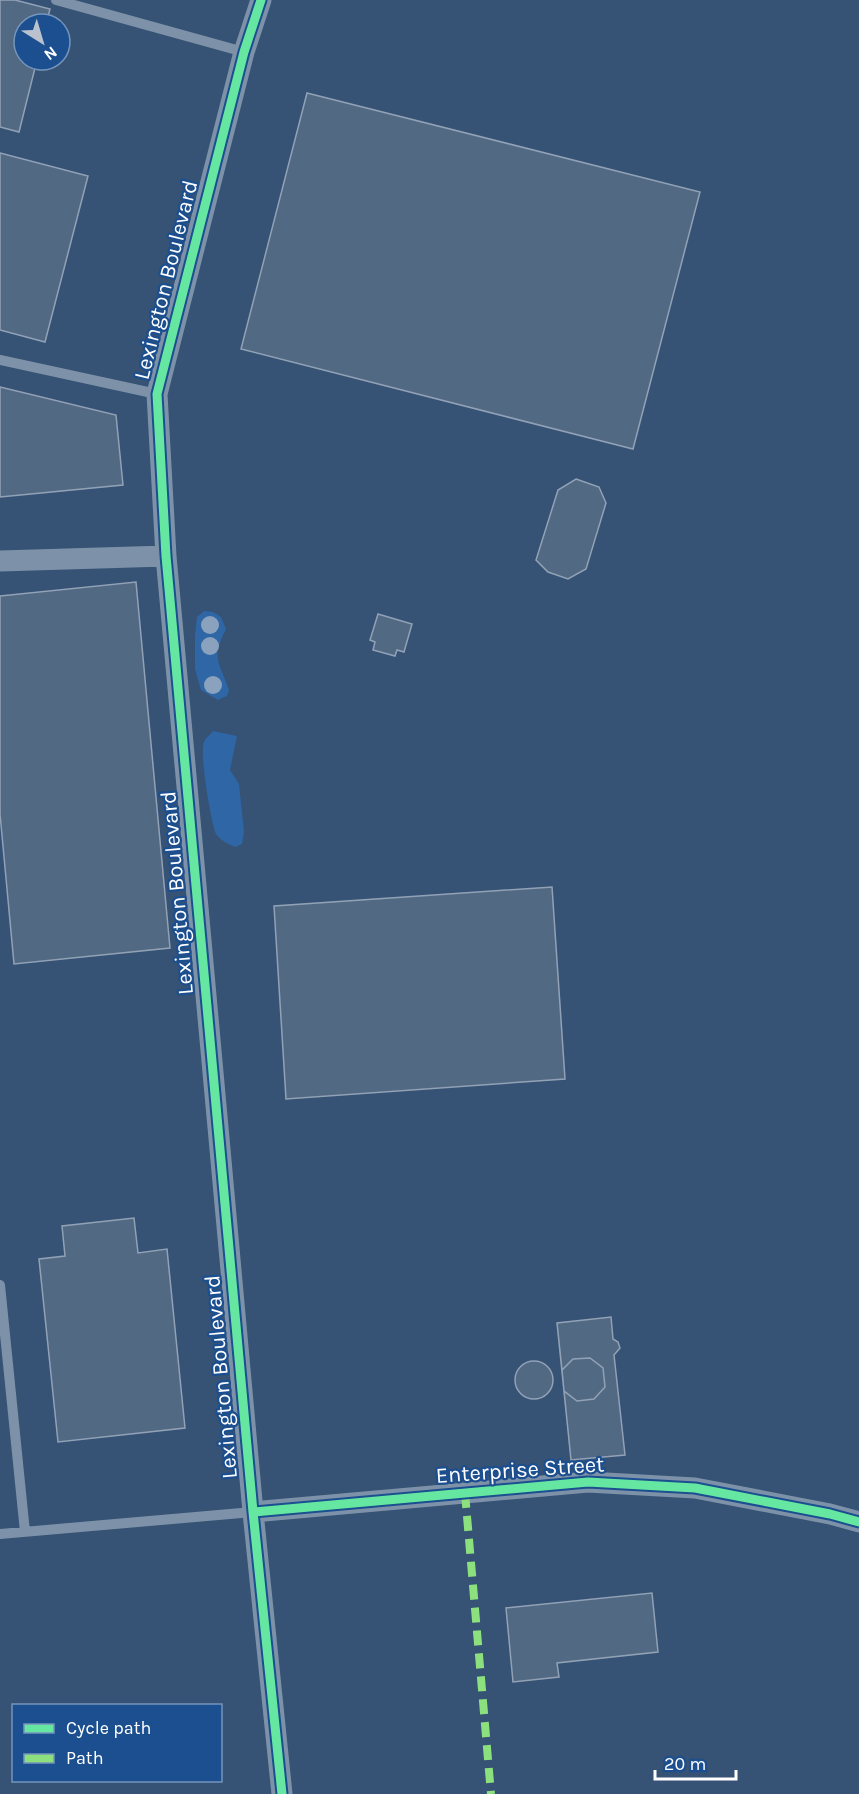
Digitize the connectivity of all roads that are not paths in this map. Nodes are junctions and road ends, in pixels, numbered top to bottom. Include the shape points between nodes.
1 (56, 0) edge
2 (261, 0) edge
3 (244, 52) junction
4 (0, 360) edge
5 (157, 394) junction
6 (166, 555) junction
7 (0, 561) edge
8 (0, 1285) edge
9 (253, 1512) junction
10 (859, 1522) edge
11 (25, 1532) junction
12 (0, 1534) edge
13 (282, 1794) edge

1 - 3 lane
2 - 3 street, Lexington Boulevard
3 - 5 street, Lexington Boulevard
4 - 5 lane
5 - 6 street, Lexington Boulevard
6 - 7 street
6 - 9 street, Lexington Boulevard
8 - 11 lane
9 - 10 street, Enterprise Street via 588,1482 695,1488
9 - 11 lane, Enterprise Street
9 - 13 street, Lexington Boulevard
11 - 12 lane, Enterprise Street

